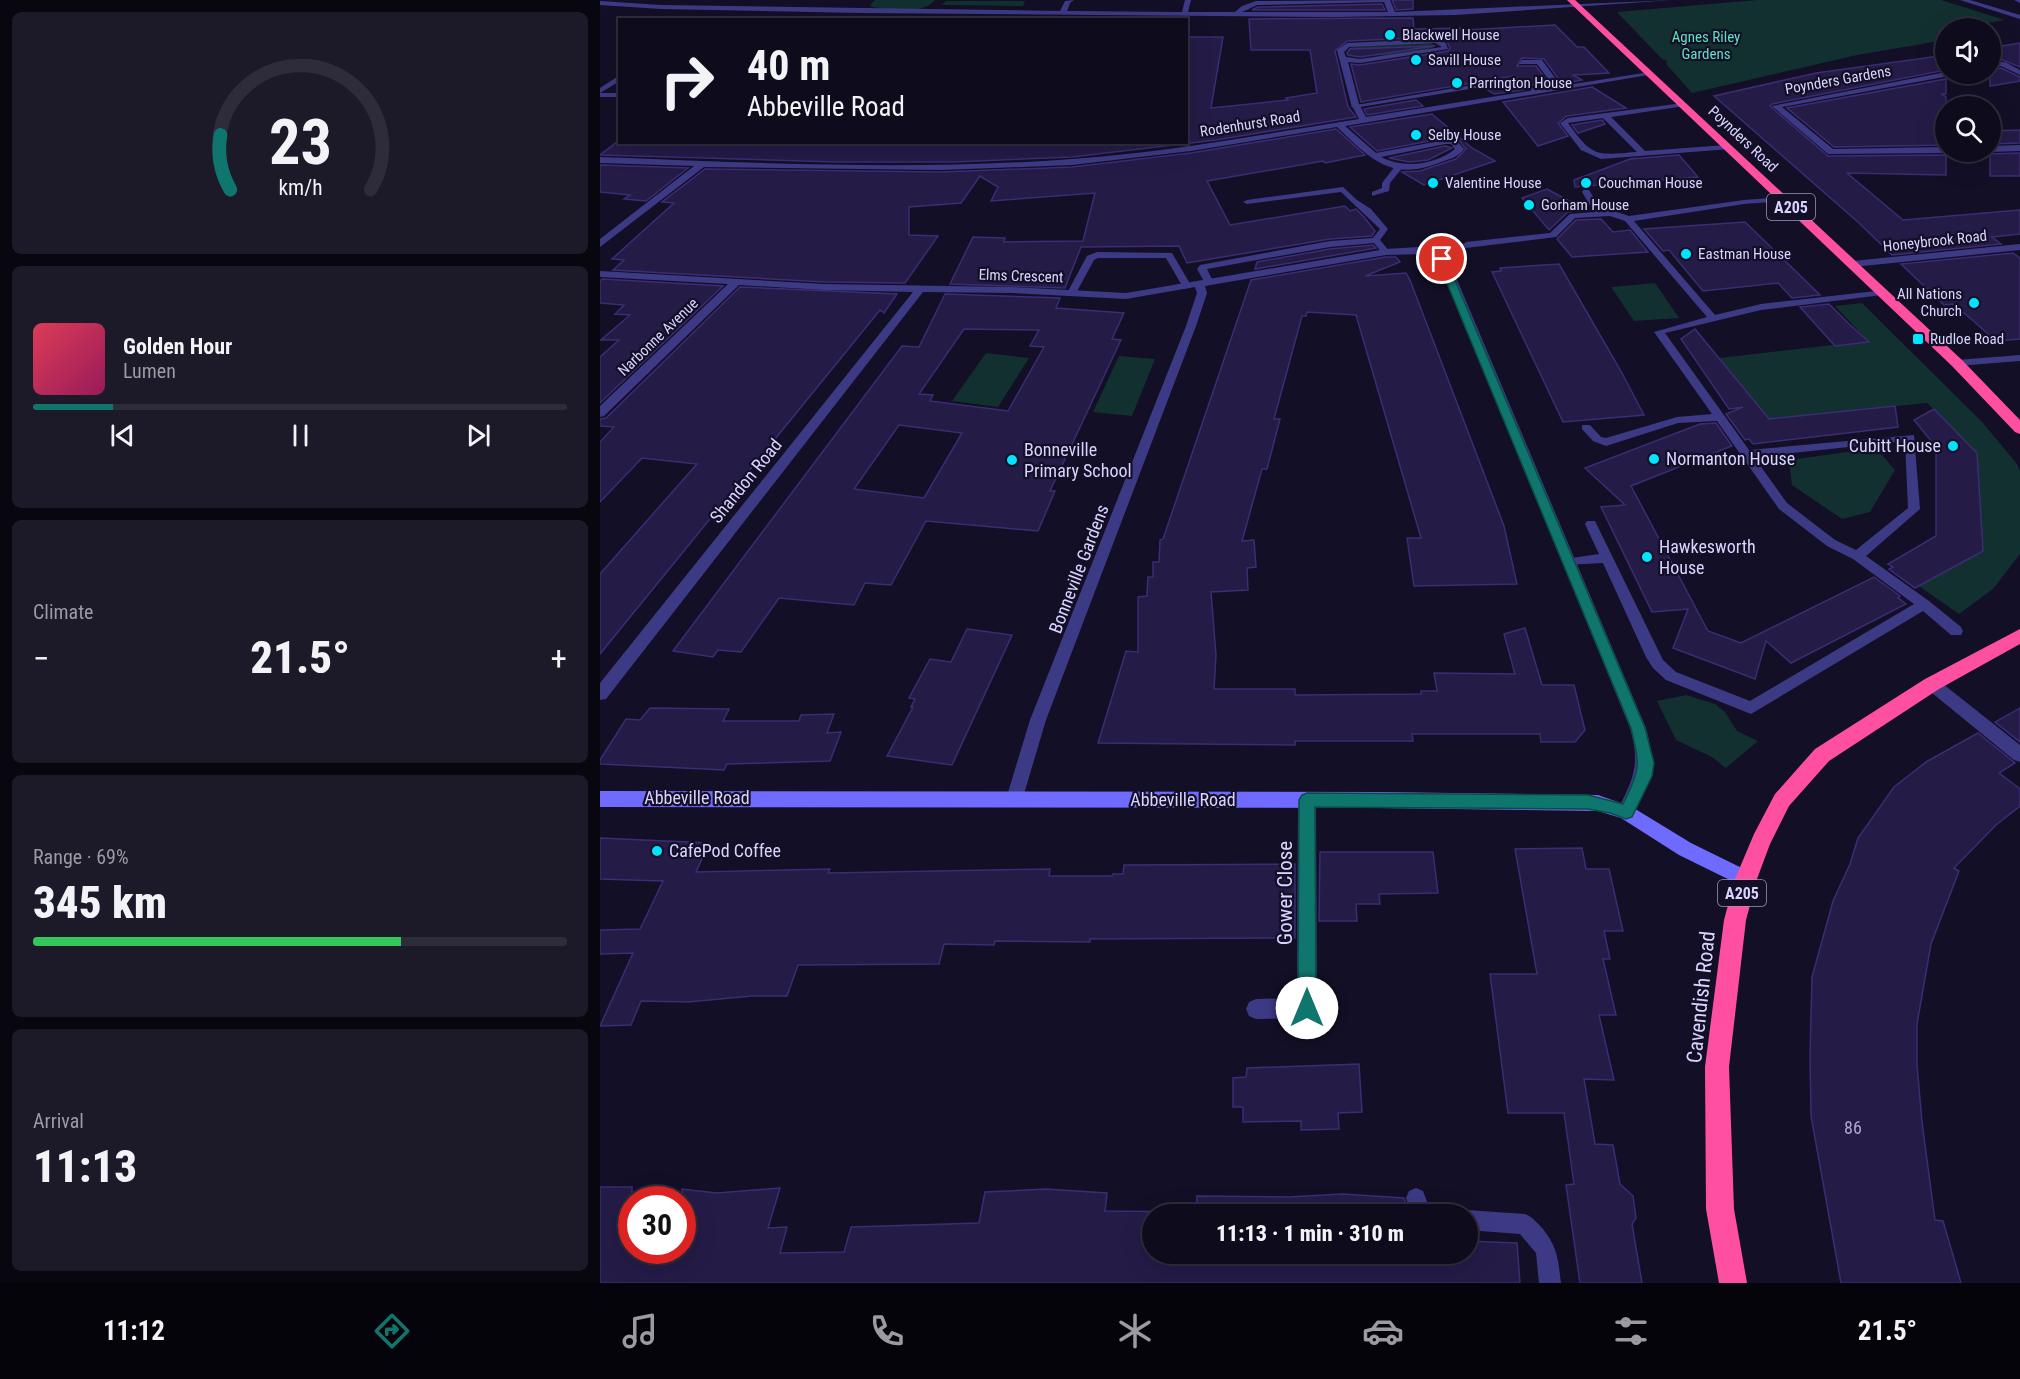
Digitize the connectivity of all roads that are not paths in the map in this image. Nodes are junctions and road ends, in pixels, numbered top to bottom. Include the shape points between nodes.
1 (732, 0) edge
2 (1071, 0) edge
3 (1188, 0) edge
4 (1387, 0) edge
5 (1392, 0) edge
6 (1510, 0) edge
7 (1671, 0) edge
8 (1963, 0) edge
9 (600, 3) edge
10 (1574, 3) edge
11 (724, 9) junction
12 (1517, 9) junction
13 (824, 11) junction
14 (945, 13) junction
15 (1062, 14) junction
16 (1392, 14) junction
17 (1184, 15) junction
18 (1238, 15) junction
19 (716, 16) dead end
20 (1107, 17) edge
21 (2020, 17) edge
22 (816, 18) edge
23 (941, 18) edge
24 (1344, 59) junction
25 (1522, 62) dead end
26 (2002, 64) edge
27 (2020, 73) edge
28 (1650, 74) junction
29 (1935, 76) edge
30 (618, 78) edge
31 (1558, 87) junction
32 (1536, 91) junction
33 (600, 92) edge
34 (618, 95) edge
35 (1683, 105) junction
36 (1354, 106) junction
37 (1606, 116) junction
38 (1364, 120) junction
39 (1339, 124) junction
40 (1727, 147) junction
41 (2001, 148) edge
42 (2020, 148) edge
43 (1935, 150) edge
44 (1643, 154) junction
45 (1374, 156) junction
46 (600, 160) edge
47 (702, 164) junction
48 (1399, 167) junction
49 (1586, 192) dead end
50 (1375, 194) dead end
51 (1782, 199) junction
52 (1247, 202) dead end
53 (1599, 214) junction
54 (1628, 219) junction
55 (1376, 240) junction
56 (600, 244) edge
57 (1466, 245) dead end
58 (2020, 247) edge
59 (1386, 252) junction
60 (1853, 264) junction
61 (600, 274) edge
62 (736, 282) junction
63 (1198, 285) junction
64 (920, 289) junction
65 (1882, 292) junction
66 (1072, 293) junction
67 (1713, 319) junction
68 (2020, 358) edge
69 (1957, 363) junction
70 (600, 413) edge
71 (1719, 417) junction
72 (1586, 427) dead end
73 (2020, 429) edge
74 (1746, 454) junction
75 (1591, 524) dead end
76 (1857, 556) junction
77 (1606, 558) junction
78 (1569, 562) junction
79 (1924, 604) junction
80 (1956, 631) dead end
81 (2020, 636) edge
82 (1932, 684) junction
83 (600, 694) edge
84 (2020, 755) edge
85 (600, 799) edge
86 (1015, 800) junction
87 (1307, 800) junction
88 (1626, 812) junction
89 (1746, 879) junction
90 (1256, 1009) dead end
91 (1478, 1222) edge
92 (1550, 1283) edge
93 (1733, 1283) edge

1 - 11 street
2 - 15 street
3 - 17 street
4 - 5 street
4 - 16 street
4 - 18 street via 1256,3 1244,7
6 - 12 street
7 - 10 street
8 - 21 street
9 - 11 street
10 - 12 street
10 - 28 highway, Poynders Road / A205
11 - 13 street
11 - 19 street
12 - 16 street
13 - 14 street
13 - 22 street
14 - 15 street
14 - 23 street
15 - 20 street
16 - 18 street
17 - 18 street
17 - 20 street
24 - 24 street via 1340,52 1347,45 1436,41 1446,48 1360,61
24 - 36 street
25 - 31 street via 1539,62
26 - 27 street
28 - 31 street, Rodenhurst Road
28 - 35 highway, Poynders Road / A205
29 - 43 street, Poynders Gardens via 1776,106 1831,152
30 - 33 street
31 - 32 street, Rodenhurst Road
32 - 36 lane via 1513,80
32 - 38 street, Rodenhurst Road
33 - 34 lane
35 - 37 lane
35 - 40 highway, Poynders Road / A205
36 - 38 street
37 - 44 lane
37 - 44 lane via 1564,123 1590,155
38 - 39 street, Rodenhurst Road
39 - 45 street
39 - 47 street, Rodenhurst Road via 1191,148 1042,164 941,168
40 - 44 lane
40 - 51 highway, Poynders Road / A205
41 - 42 street
45 - 48 street
45 - 48 street via 1445,142 1453,142 1460,149 1412,167
46 - 47 street, Rodenhurst Road
47 - 56 street
48 - 50 lane via 1386,183 1386,189
49 - 53 lane
51 - 54 lane
51 - 60 highway, Poynders Road / A205
52 - 55 lane via 1342,189 1384,229
53 - 54 lane via 1611,213
53 - 57 lane via 1573,216 1553,235
54 - 67 lane
55 - 59 lane
55 - 63 lane via 1330,244 1203,267
58 - 60 street, Honeybrook Road
59 - 63 street, Elms Crescent
59 - 78 street, Elms Crescent via 1419,251 1438,255 1445,263
60 - 65 highway, Poynders Road / A205
61 - 62 street, Elms Crescent
62 - 64 street, Elms Crescent
62 - 70 street, Narbonne Avenue
63 - 66 street, Elms Crescent via 1126,296
63 - 66 lane via 1169,255 1097,255 1090,258
63 - 86 street, Bonneville Gardens via 1202,293 1191,326 1038,720
64 - 66 street, Elms Crescent
64 - 83 street, Shandon Road
65 - 67 lane via 1761,307
65 - 69 highway, Poynders Road / A205
67 - 71 lane via 1659,332
68 - 69 street
69 - 73 highway, Poynders Road / A205
71 - 72 lane via 1677,420 1606,442
71 - 74 lane
74 - 76 lane via 1783,506 1831,543
74 - 76 lane via 1910,437 1914,509
75 - 77 lane
76 - 79 lane
77 - 78 lane
77 - 79 lane via 1658,664 1671,676 1751,708
78 - 88 street via 1645,747 1644,776
79 - 80 lane
81 - 82 highway, Cavendish Road / A205
82 - 84 street
82 - 89 highway, Cavendish Road / A205 via 1822,755 1782,800
85 - 86 street, Abbeville Road
86 - 87 street, Abbeville Road
87 - 88 street, Abbeville Road via 1588,802
87 - 90 street, Gower Close via 1307,1008
88 - 89 street, Abbeville Road via 1685,849
89 - 93 highway, Cavendish Road / A205 via 1735,921 1717,1067 1720,1209
91 - 92 lane via 1525,1224 1546,1250

